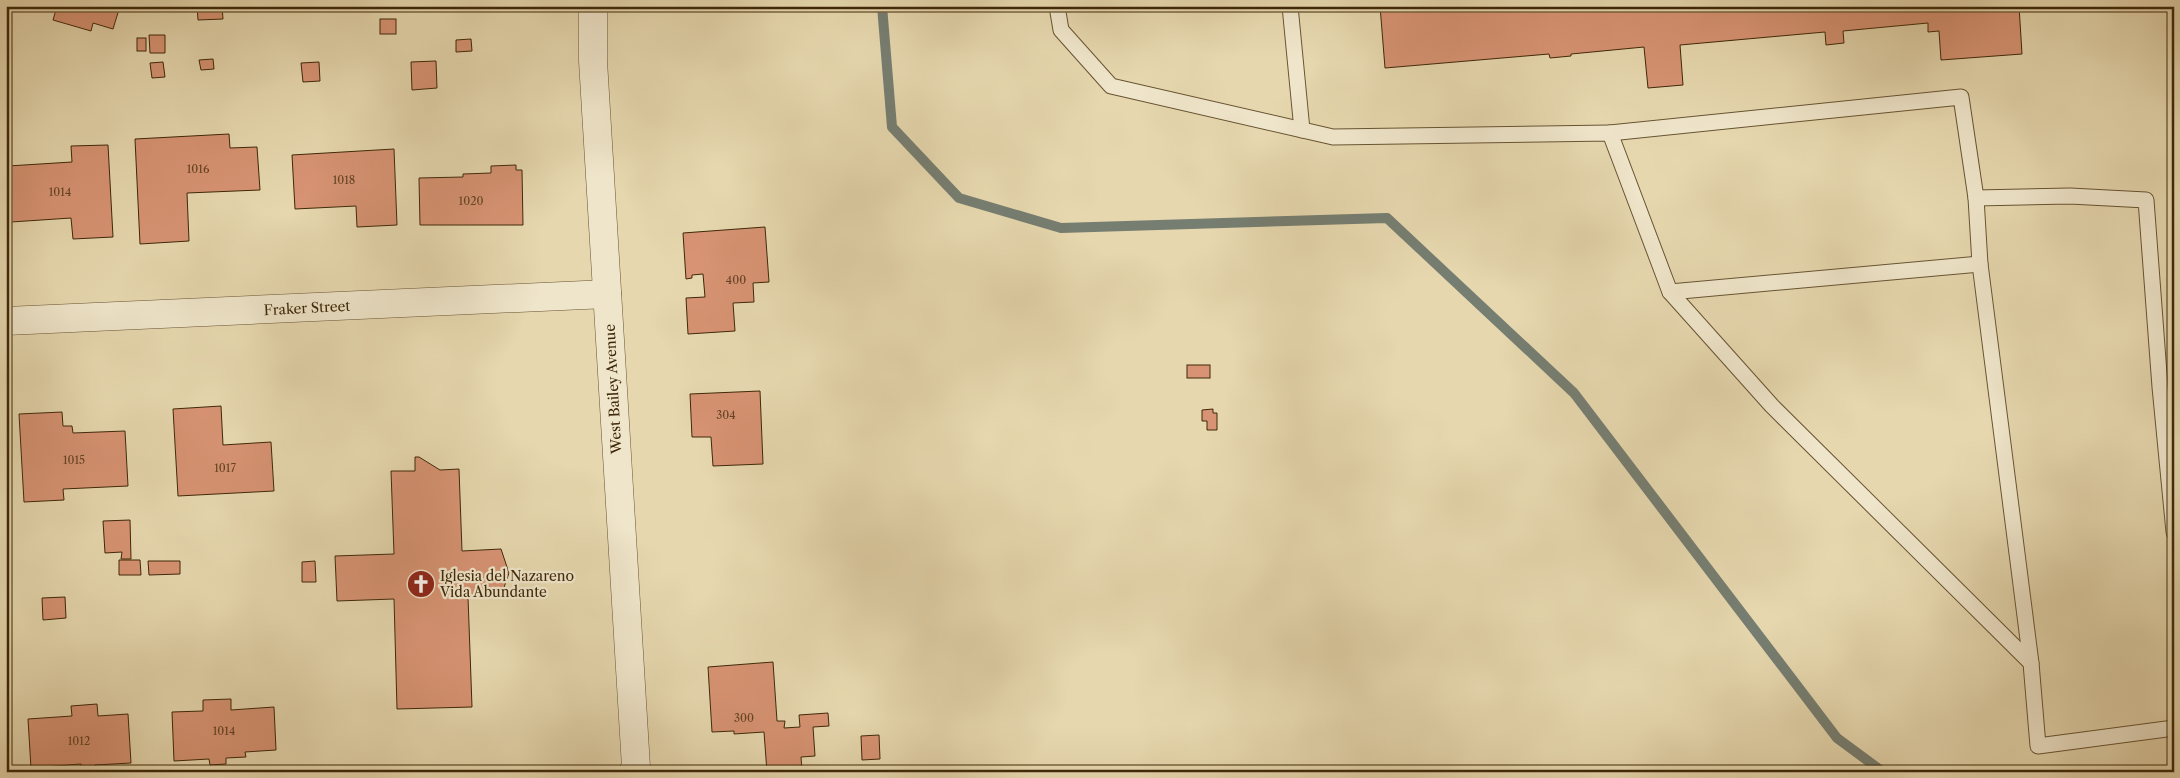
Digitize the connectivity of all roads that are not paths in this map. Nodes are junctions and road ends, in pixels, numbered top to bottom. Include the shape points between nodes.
1 (593, 6) edge
2 (1057, 6) edge
3 (1290, 6) edge
4 (1302, 130) junction
5 (1610, 133) junction
6 (1976, 198) junction
7 (1980, 264) junction
8 (1670, 292) junction
9 (607, 294) junction
10 (6, 322) edge
11 (2167, 387) edge
12 (2174, 532) edge
13 (2031, 663) junction
14 (2174, 728) edge
15 (634, 772) edge

1 - 9 street, West Bailey Avenue via 593,61
2 - 4 lane via 1061,30 1111,86
3 - 4 lane
4 - 5 lane via 1332,137
5 - 6 lane via 1961,97
5 - 8 lane
6 - 7 lane
6 - 11 lane via 2070,196 2146,200
7 - 8 lane
7 - 13 lane
8 - 13 lane via 1772,406
9 - 10 street, Fraker Street
9 - 15 street, West Bailey Avenue
11 - 12 lane
13 - 14 lane via 2038,746

